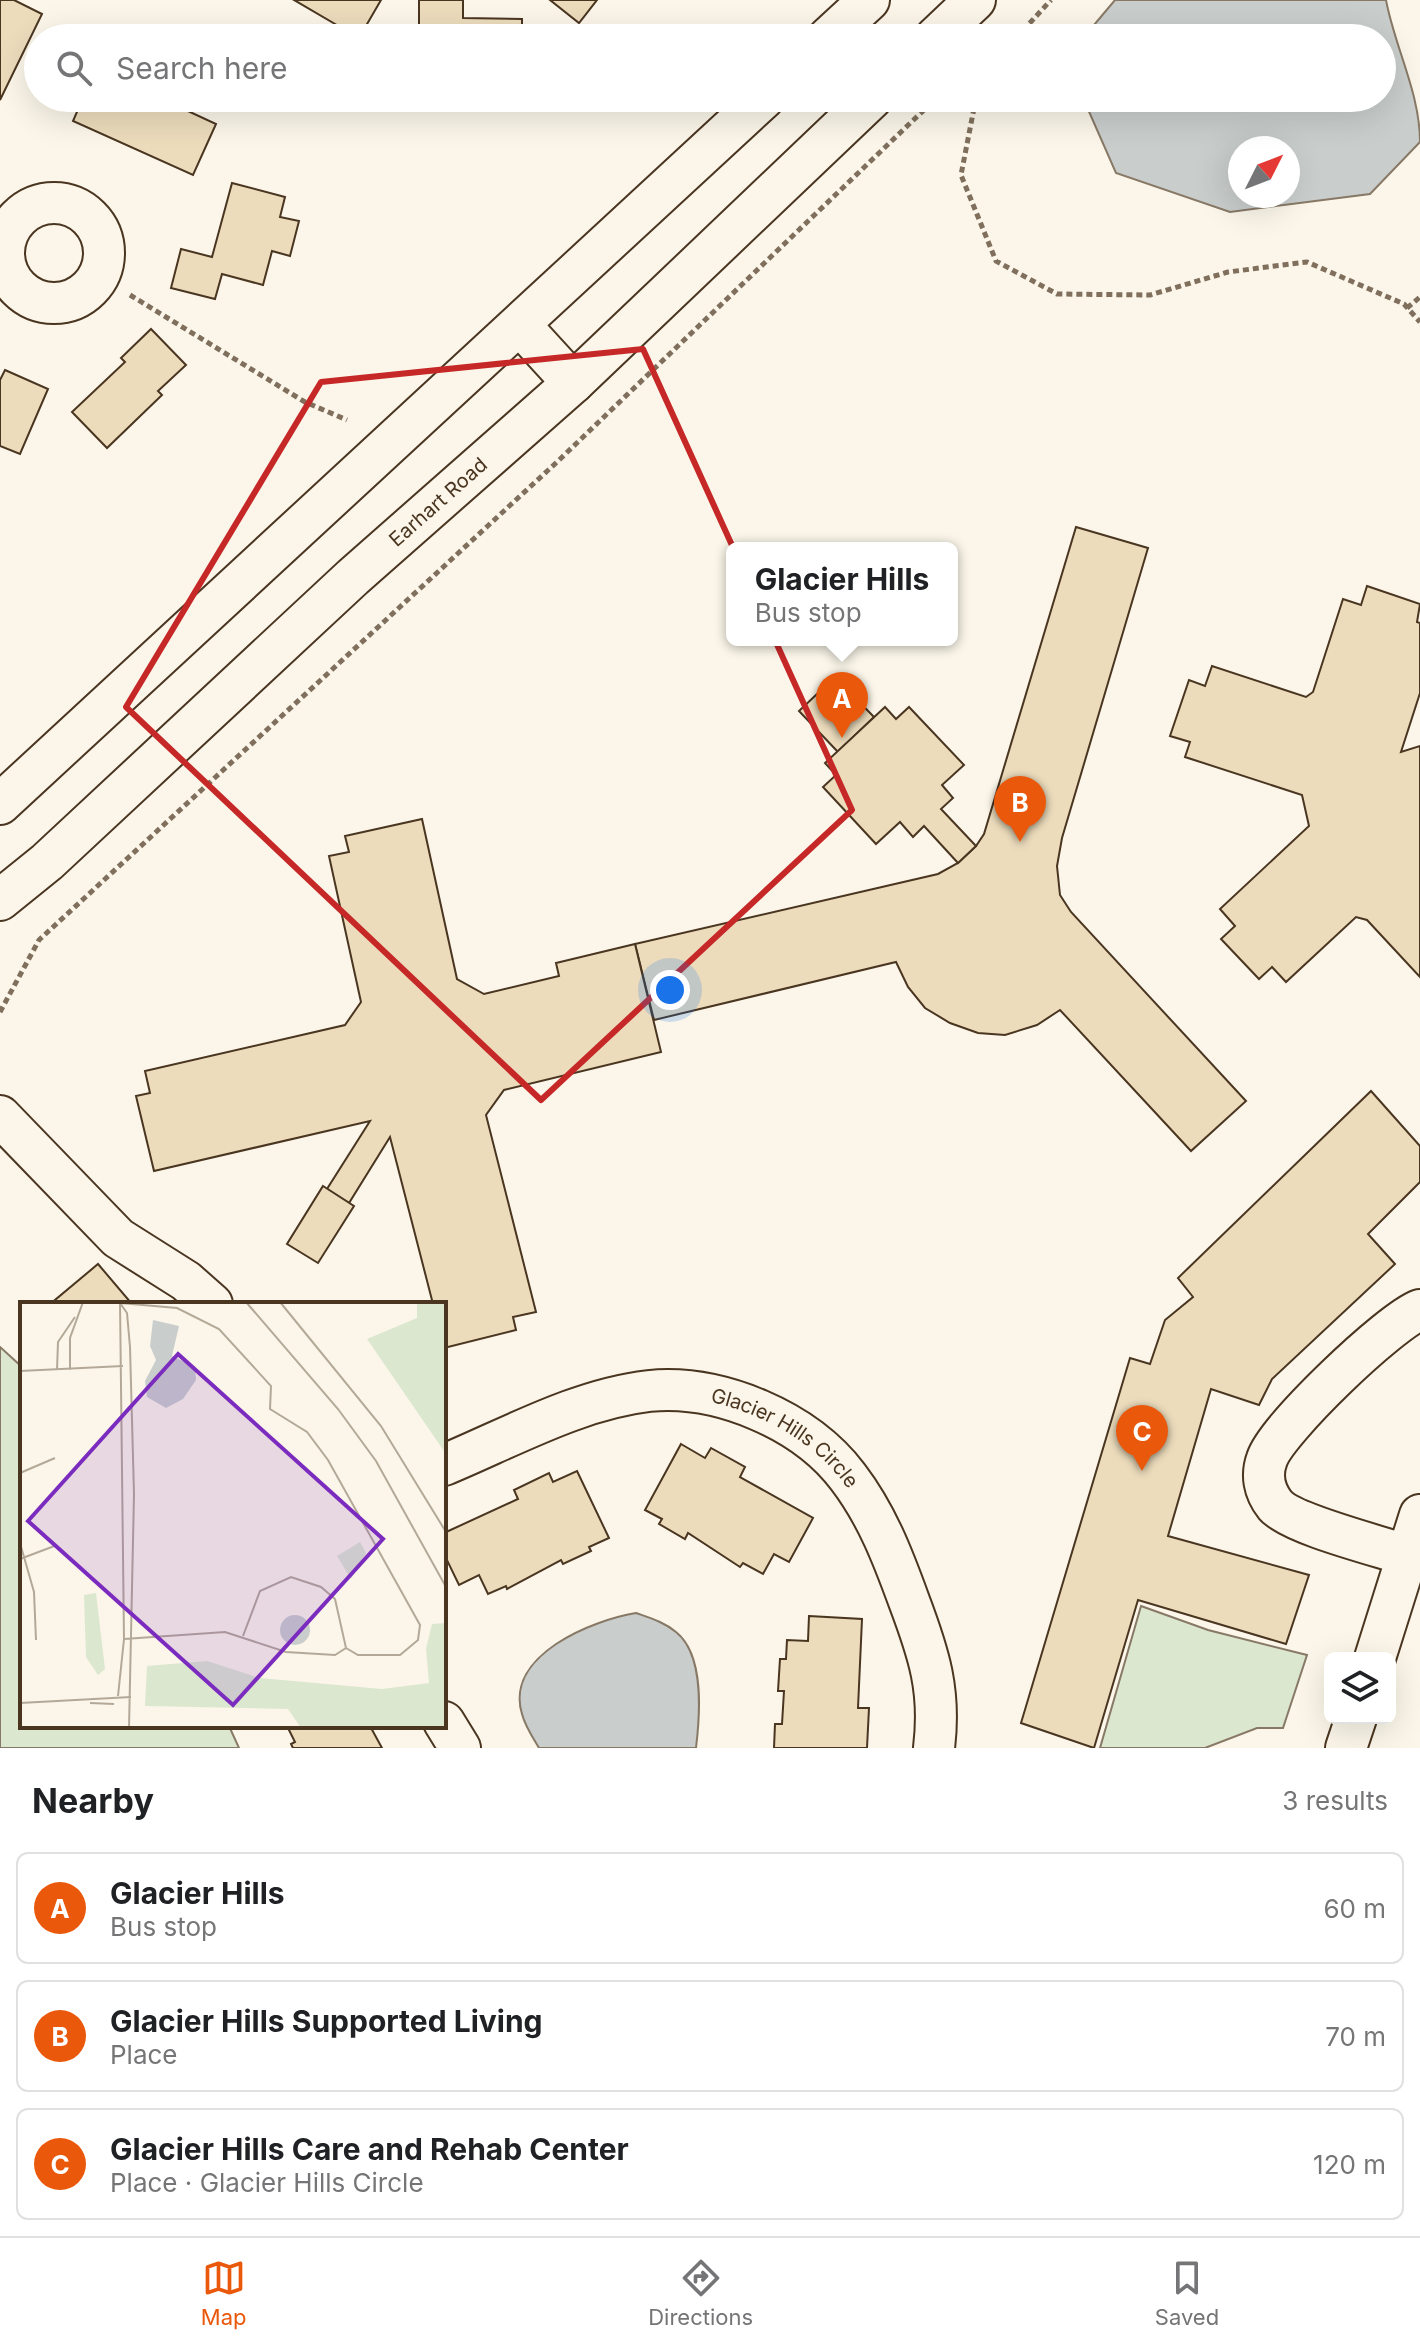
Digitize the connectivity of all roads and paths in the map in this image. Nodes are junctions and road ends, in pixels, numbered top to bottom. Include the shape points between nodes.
1 (869, 0) edge
2 (975, 0) edge
3 (1051, 0) edge
4 (843, 24) edge
5 (950, 24) edge
6 (1029, 24) edge
7 (749, 112) edge
8 (857, 112) edge
9 (922, 112) edge
10 (972, 112) edge
11 (130, 295) dead end
12 (1420, 297) edge
13 (1407, 308) junction
14 (1420, 322) edge
15 (520, 325) junction
16 (573, 383) junction
17 (347, 420) dead end
18 (0, 804) edge
19 (0, 900) edge
20 (0, 1012) edge
21 (0, 1116) edge
22 (210, 1302) edge
23 (1420, 1310) edge
24 (446, 1464) edge
25 (1420, 1515) edge
26 (1406, 1555) junction
27 (1377, 1652) edge
28 (1354, 1724) edge
29 (446, 1725) edge
30 (460, 1748) edge
31 (934, 1748) edge
32 (1346, 1748) edge

1 - 4 street
2 - 5 street
3 - 6 path
7 - 15 street
8 - 16 street, Earhart Road
9 - 20 path via 557,462 39,940
10 - 13 path via 961,175 996,261 1057,294 1150,295 1228,272 1307,262
11 - 17 path via 305,402
12 - 13 path
13 - 14 path
15 - 16 street
15 - 18 street
16 - 19 street, Earhart Road
21 - 22 street via 118,1238
23 - 26 street via 1390,1330 1293,1422 1274,1443 1263,1477 1267,1492 1285,1515
24 - 31 street, Glacier Hills Circle via 595,1402 650,1391 705,1394 753,1407 807,1439 846,1475 886,1536 929,1655 939,1712
25 - 26 street
26 - 27 street
28 - 32 street
29 - 30 street

